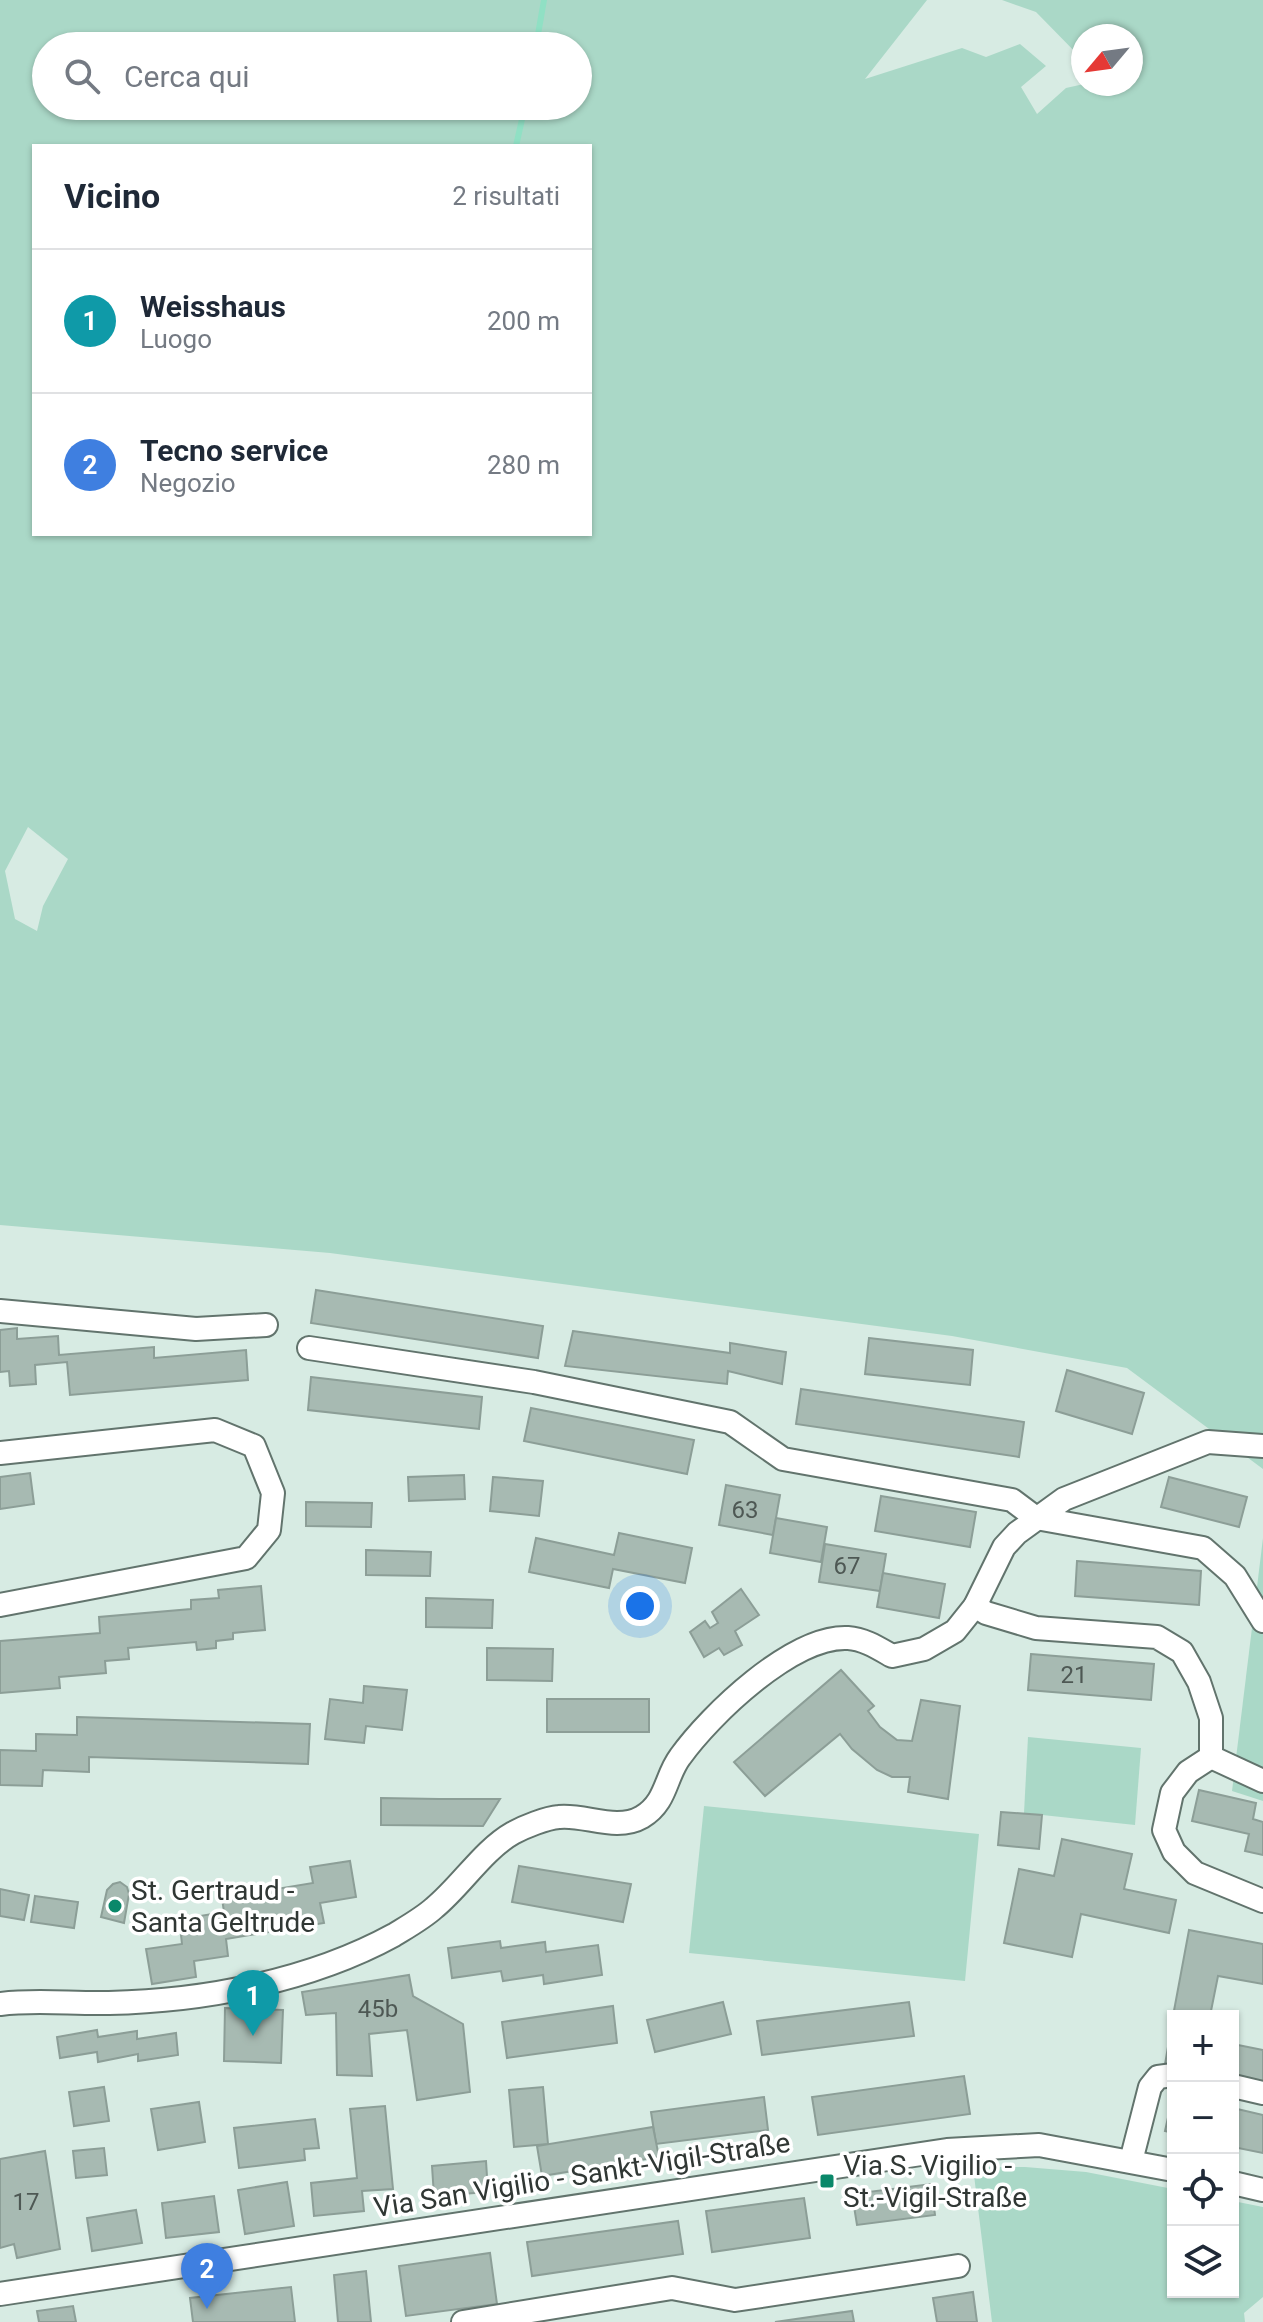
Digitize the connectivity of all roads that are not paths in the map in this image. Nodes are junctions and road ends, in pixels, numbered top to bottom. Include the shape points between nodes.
1 (0, 1311) edge
2 (266, 1325) dead end
3 (309, 1348) dead end
4 (1263, 1446) edge
5 (0, 1453) edge
6 (1036, 1518) junction
7 (0, 1605) edge
8 (975, 1606) junction
9 (1263, 1621) edge
10 (1211, 1757) junction
11 (1263, 1781) edge
12 (1263, 1901) edge
13 (0, 2004) edge
14 (1167, 2076) edge
15 (1239, 2087) edge
16 (1263, 2093) edge
17 (1131, 2161) junction
18 (1167, 2169) edge
19 (1239, 2184) edge
20 (1263, 2190) edge
21 (958, 2266) dead end
22 (0, 2294) edge
23 (463, 2322) edge

1 - 2 street via 196,1329
3 - 6 street via 534,1382 730,1422 783,1459 1012,1500
4 - 6 street via 1208,1442 1064,1499
5 - 7 street via 215,1430 254,1446 273,1493 269,1530 246,1558
6 - 8 street via 1004,1547
6 - 9 street via 1203,1548 1235,1576
8 - 10 street via 1036,1628 1157,1637 1182,1652 1211,1718
8 - 13 street via 955,1631 924,1649 892,1656 849,1638 827,1640 791,1655 722,1708 678,1759 664,1796 641,1818 613,1823 558,1816 513,1833 434,1908 394,1935 305,1973 214,1993 110,2003
10 - 11 street
10 - 12 street via 1188,1772 1172,1793 1164,1830 1174,1852 1195,1873
14 - 17 street via 1150,2087
15 - 16 street
17 - 18 street, Via San Vigilio - Sankt-Vigil-Straße
17 - 22 street, Via San Vigilio - Sankt-Vigil-Straße via 1039,2145 932,2152
19 - 20 street
21 - 23 street via 735,2300 672,2288

